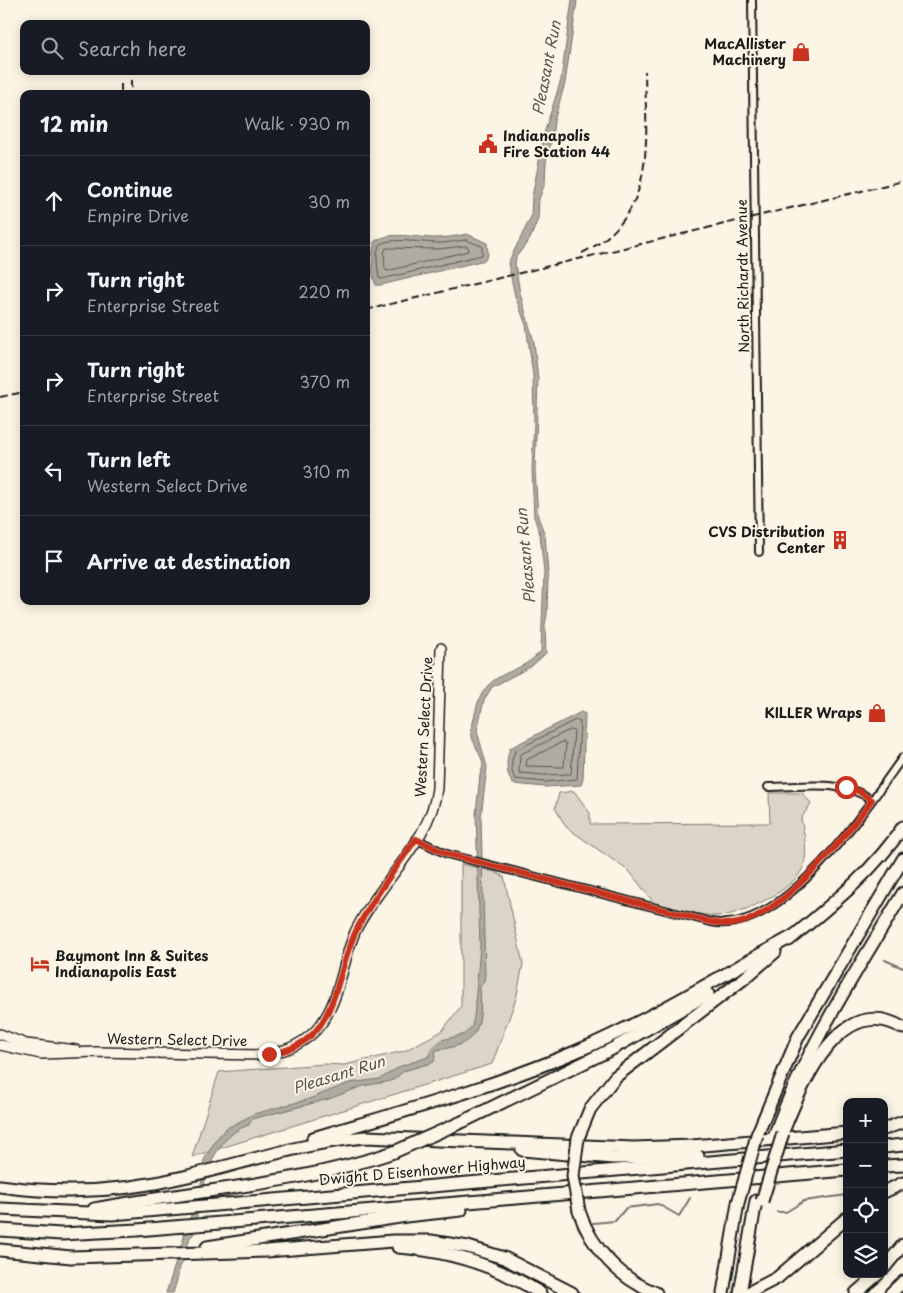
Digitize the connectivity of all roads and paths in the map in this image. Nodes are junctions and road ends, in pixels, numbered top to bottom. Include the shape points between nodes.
1 (752, 0) edge
2 (760, 552) dead end
3 (441, 648) dead end
4 (903, 757) edge
5 (768, 787) dead end
6 (872, 800) junction
7 (903, 827) edge
8 (416, 839) junction
9 (903, 859) edge
10 (903, 893) edge
11 (795, 935) junction
12 (766, 960) junction
13 (903, 1028) edge
14 (0, 1034) edge
15 (0, 1044) edge
16 (96, 1052) junction
17 (903, 1122) edge
18 (888, 1128) edge
19 (779, 1133) junction
20 (843, 1133) edge
21 (426, 1138) junction
22 (903, 1145) edge
23 (888, 1146) edge
24 (843, 1150) edge
25 (742, 1158) junction
26 (232, 1165) junction
27 (903, 1165) edge
28 (888, 1166) edge
29 (843, 1170) edge
30 (903, 1183) edge
31 (0, 1186) edge
32 (888, 1190) edge
33 (559, 1194) junction
34 (0, 1209) edge
35 (70, 1213) junction
36 (843, 1221) edge
37 (0, 1230) edge
38 (348, 1245) junction
39 (903, 1245) edge
40 (0, 1250) edge
41 (202, 1250) junction
42 (888, 1263) edge
43 (873, 1278) edge
44 (903, 1282) edge
45 (743, 1290) edge
46 (723, 1292) edge
47 (540, 1293) edge
48 (572, 1293) edge
49 (656, 1293) edge
50 (856, 1293) edge
51 (891, 1293) edge

1 - 2 street, North Richardt Avenue
3 - 8 street, Western Select Drive via 437,791 431,814
4 - 6 street
5 - 6 street via 842,786
6 - 8 street via 843,839 810,874 767,908 738,923 711,922 491,866 436,850
7 - 11 highway via 859,881
8 - 16 street, Western Select Drive via 358,926 332,1006 305,1040 284,1050 262,1055
9 - 46 highway, bridge via 798,1038 774,1090 757,1135 738,1203
10 - 19 highway via 817,1038 794,1086
11 - 12 highway
11 - 26 highway via 656,1014 574,1052 476,1089
12 - 35 highway, bridge via 612,1049 464,1122 394,1152 330,1171
12 - 49 highway, bridge via 615,1077 590,1109 578,1138 573,1176 579,1211 586,1228 608,1260 627,1277
13 - 19 highway via 884,1021 866,1020 837,1034 828,1044
14 - 16 street, Western Select Drive via 26,1044
15 - 16 street, Western Select Drive via 42,1054
17 - 18 highway
19 - 45 highway via 759,1201
20 - 21 highway via 634,1148
21 - 25 highway via 594,1157 695,1155
21 - 26 highway via 380,1136 341,1139
22 - 23 highway
24 - 25 highway, Dwight D Eisenhower Highway
25 - 35 highway, Dwight D Eisenhower Highway via 112,1214
26 - 31 highway via 139,1186 96,1189
27 - 28 highway
29 - 33 highway
30 - 32 highway
33 - 37 highway via 170,1228 71,1234
33 - 41 highway
34 - 35 highway, Dwight D Eisenhower Highway
36 - 45 highway via 777,1278
38 - 41 highway
38 - 47 highway via 415,1249 459,1256 495,1269
38 - 48 highway via 403,1240 458,1245 512,1262
39 - 42 highway
40 - 41 highway via 71,1257
43 - 50 highway
44 - 51 highway

